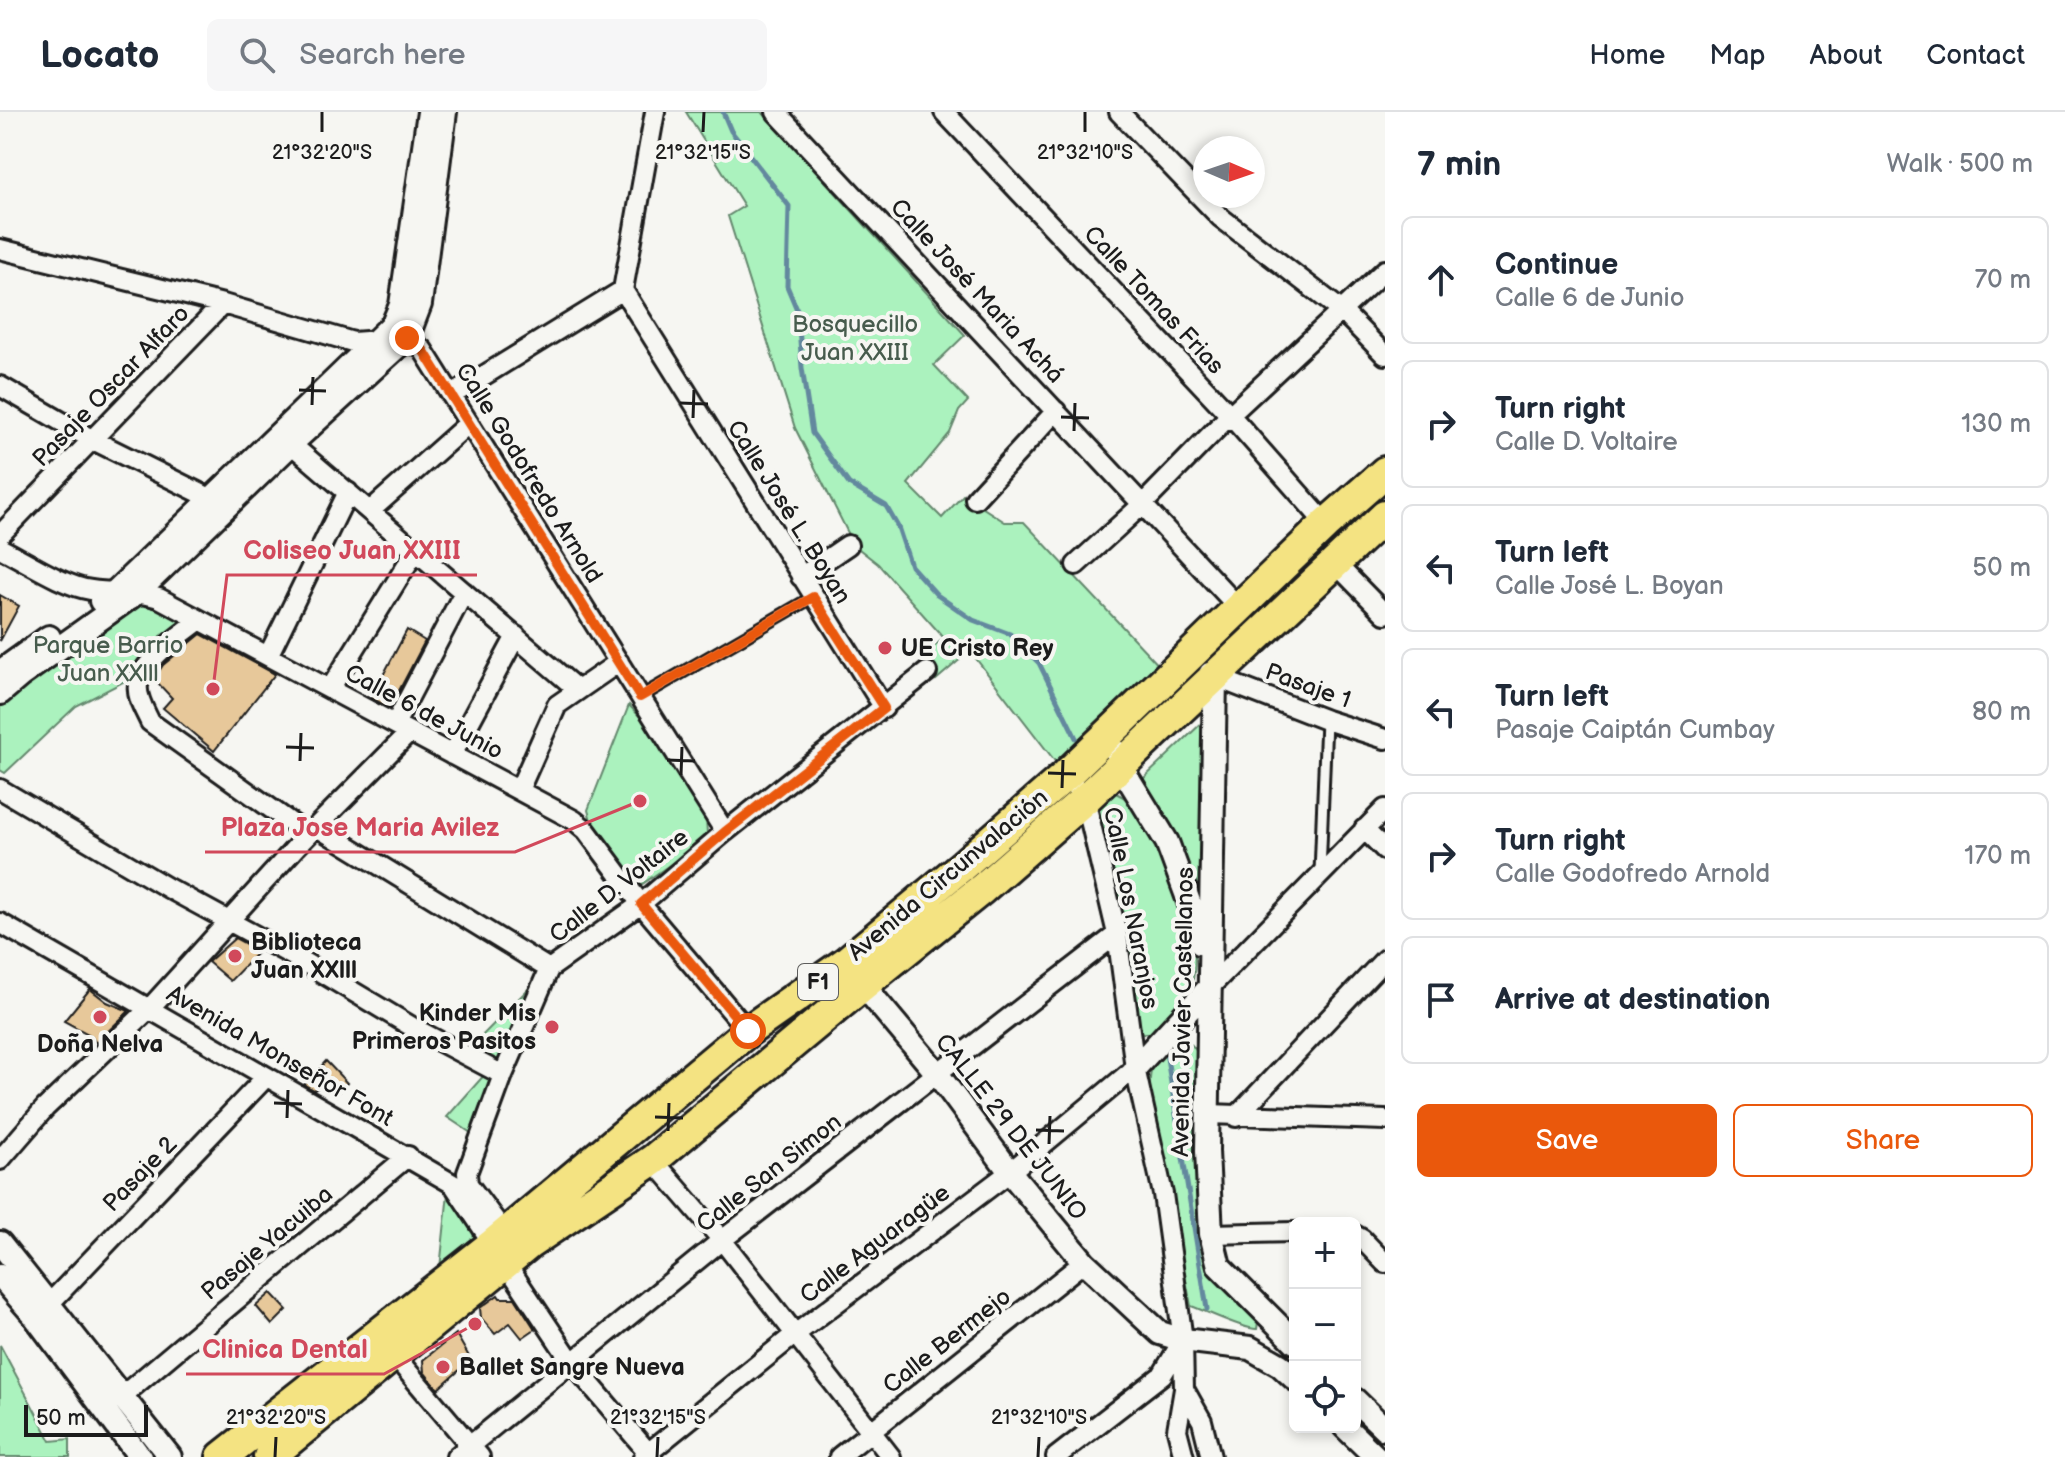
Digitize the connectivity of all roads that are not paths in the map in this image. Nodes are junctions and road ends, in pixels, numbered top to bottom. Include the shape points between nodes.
1 (429, 112) edge
2 (445, 112) edge
3 (655, 112) edge
4 (776, 112) edge
5 (944, 112) edge
6 (1119, 112) edge
7 (0, 249) edge
8 (1385, 270) edge
9 (623, 290) junction
10 (223, 304) junction
11 (1342, 311) junction
12 (407, 338) junction
13 (377, 340) junction
14 (1385, 355) edge
15 (0, 386) edge
16 (452, 395) junction
17 (1056, 411) junction
18 (1230, 415) junction
19 (469, 423) junction
20 (93, 440) junction
21 (291, 444) junction
22 (1385, 472) edge
23 (348, 492) junction
24 (212, 499) junction
25 (975, 499) dead end
26 (1143, 504) junction
27 (370, 511) junction
28 (1385, 516) edge
29 (1326, 524) junction
30 (0, 535) edge
31 (848, 545) dead end
32 (0, 548) edge
33 (416, 550) junction
34 (1336, 564) junction
35 (1076, 565) dead end
36 (801, 577) junction
37 (127, 591) junction
38 (464, 592) junction
39 (813, 597) junction
40 (1240, 609) junction
41 (1385, 614) edge
42 (200, 620) junction
43 (516, 636) junction
44 (268, 656) junction
45 (1192, 656) junction
46 (619, 662) junction
47 (3, 665) edge
48 (927, 672) dead end
49 (1215, 677) junction
50 (330, 689) junction
51 (578, 690) junction
52 (0, 693) edge
53 (640, 697) junction
54 (884, 708) junction
55 (1326, 720) junction
56 (402, 728) junction
57 (1112, 732) junction
58 (1385, 739) edge
59 (452, 755) junction
60 (1120, 765) junction
61 (1066, 775) junction
62 (0, 789) edge
63 (519, 790) junction
64 (1085, 799) junction
65 (1385, 809) edge
66 (1364, 829) junction
67 (312, 831) junction
68 (725, 832) junction
69 (1385, 850) edge
70 (1320, 877) junction
71 (641, 904) junction
72 (230, 921) junction
73 (0, 923) edge
74 (1117, 934) junction
75 (1385, 959) edge
76 (549, 969) junction
77 (854, 974) junction
78 (1209, 988) junction
79 (149, 1009) junction
80 (748, 1031) junction
81 (1165, 1036) junction
82 (1209, 1053) junction
83 (1135, 1068) junction
84 (936, 1072) junction
85 (503, 1075) junction
86 (266, 1077) junction
87 (1209, 1114) junction
88 (1236, 1117) junction
89 (1385, 1120) edge
90 (408, 1156) junction
91 (0, 1160) edge
92 (653, 1160) junction
93 (1010, 1172) junction
94 (1289, 1232) edge
95 (1211, 1234) junction
96 (1361, 1238) edge
97 (722, 1240) junction
98 (0, 1243) edge
99 (506, 1248) junction
100 (1084, 1262) junction
101 (1385, 1263) edge
102 (0, 1276) edge
103 (49, 1304) junction
104 (1275, 1323) junction
105 (794, 1335) junction
106 (1289, 1336) edge
107 (1183, 1340) junction
108 (1250, 1348) junction
109 (393, 1354) junction
110 (573, 1364) junction
111 (1289, 1373) edge
112 (1184, 1389) junction
113 (121, 1397) junction
114 (871, 1432) junction
115 (1351, 1433) edge
116 (469, 1453) edge
117 (648, 1455) edge
118 (140, 1457) edge
119 (170, 1457) edge
120 (222, 1457) edge
121 (269, 1457) edge
122 (839, 1457) edge
123 (891, 1457) edge
124 (1056, 1457) edge
125 (1184, 1457) edge
126 (1211, 1457) edge
127 (1376, 1457) edge

1 - 13 street via 401,305 393,324
2 - 12 street via 420,304
3 - 9 street
4 - 17 street, Calle José Maria Achá
5 - 18 street, Calle Tomas Frias
6 - 11 street via 1220,217
7 - 10 street
8 - 11 street
9 - 16 street
9 - 36 street, Calle José L. Boyan
10 - 13 street via 353,342
10 - 20 street, Pasaje Oscar Alfaro
11 - 14 street
11 - 18 street
12 - 13 street
12 - 16 street, Calle Godofredo Arnold via 423,350
12 - 21 street
13 - 24 street
15 - 20 street
16 - 19 street, Calle Godofredo Arnold
17 - 25 street
17 - 26 street, Calle José Maria Achá
18 - 26 street
18 - 29 street, Calle Tomas Frias
19 - 27 street
19 - 46 street, Calle Godofredo Arnold
20 - 24 street
20 - 30 street, Pasaje Oscar Alfaro
21 - 23 street
21 - 37 street
22 - 29 highway, Avenida Circunvalación / F1
23 - 27 street
23 - 44 street
24 - 37 street
26 - 35 street
26 - 40 street, Calle José Maria Achá
27 - 33 street
28 - 34 highway, Avenida Circunvalación / F1
29 - 40 highway, Avenida Circunvalación / F1
31 - 36 street
32 - 37 street, Calle 6 de Junio via 68,583
33 - 38 street
33 - 50 street
34 - 41 street
34 - 49 highway, Avenida Circunvalación / F1
36 - 39 street, Calle José L. Boyan
37 - 42 street, Calle 6 de Junio via 159,598
37 - 47 street
37 - 52 street
38 - 43 street
38 - 56 street
39 - 53 lane
39 - 54 street, Calle José L. Boyan
40 - 45 highway, Avenida Circunvalación / F1
42 - 44 street, Calle 6 de Junio
42 - 67 street via 150,662 138,684 150,722
43 - 51 street
43 - 59 street
44 - 50 street, Calle 6 de Junio
45 - 49 street
45 - 57 highway, Avenida Circunvalación / F1
46 - 51 street
46 - 53 street, Calle Godofredo Arnold
48 - 54 street, Calle D. Voltaire
49 - 55 street, Pasaje 1
49 - 60 highway, Avenida Circunvalación / F1
49 - 78 street, Avenida Javier Castellanos
50 - 56 street, Calle 6 de Junio
51 - 63 street via 557,705
53 - 68 street, Calle Godofredo Arnold
54 - 68 street, Calle D. Voltaire
55 - 58 street, Pasaje 1
55 - 70 lane
56 - 59 street, Calle 6 de Junio
56 - 67 street
57 - 60 street
57 - 61 highway, Avenida Circunvalación / F1
59 - 63 street, Calle 6 de Junio
60 - 64 highway, Avenida Circunvalación / F1
60 - 78 street via 1167,842 1195,918
61 - 64 street, Calle Los Naranjos
61 - 77 highway, Avenida Circunvalación / F1 via 963,865
62 - 72 street
63 - 71 street, Calle 6 de Junio via 586,830
64 - 74 street, Calle Los Naranjos
64 - 77 highway, Avenida Circunvalación / F1 via 982,889
65 - 66 street
66 - 69 street
66 - 70 street
67 - 72 street
67 - 76 street
68 - 71 street, Calle D. Voltaire
70 - 78 street
71 - 76 street, Calle D. Voltaire
71 - 80 street, Calle 6 de Junio
72 - 79 street
72 - 85 street
73 - 79 street, Avenida Monseñor Font
74 - 83 street, Calle Los Naranjos
74 - 84 street, Calle San Simon
75 - 88 street
76 - 85 street, Calle D. Voltaire
77 - 80 highway, Avenida Circunvalación / F1
77 - 84 street, CALLE 29 DE JUNIO
77 - 92 highway, Avenida Circunvalación / F1
78 - 81 street
78 - 82 street, Avenida Javier Castellanos
79 - 86 street, Avenida Monseñor Font
79 - 91 street via 55,1098
80 - 99 highway, Avenida Circunvalación / F1
81 - 82 street via 1186,1029
81 - 83 street
82 - 87 street, Avenida Javier Castellanos
83 - 93 street, Calle Aguaragüe
83 - 107 street, Calle Los Naranjos via 1163,1194
84 - 93 street, CALLE 29 DE JUNIO
84 - 97 street, Calle San Simon
85 - 99 street, Calle D. Voltaire via 467,1173 468,1184
86 - 90 street, Avenida Monseñor Font
86 - 103 street, Pasaje 2
87 - 88 street
87 - 95 street, Avenida Javier Castellanos
88 - 89 street
90 - 99 street, Avenida Monseñor Font via 453,1184
90 - 113 street, Pasaje Yacuiba
92 - 97 street
92 - 99 highway, Avenida Circunvalación / F1
93 - 100 street, CALLE 29 DE JUNIO
93 - 105 street, Calle Aguaragüe
94 - 95 street
95 - 104 street, Avenida Javier Castellanos via 1219,1266
96 - 101 street
97 - 105 street
97 - 110 street, Calle San Simon
98 - 103 street
99 - 109 highway, Avenida Circunvalación / F1
99 - 110 street
99 - 120 highway, Avenida Circunvalación / F1
100 - 107 street, CALLE 29 DE JUNIO via 1160,1333
100 - 114 street, Calle Bermejo
102 - 118 street
103 - 113 street
104 - 106 street, Avenida Javier Castellanos
104 - 108 street
105 - 114 street
105 - 117 street, Calle Aguaragüe
107 - 108 street
107 - 112 street
107 - 124 street via 1162,1375
108 - 111 street
109 - 116 street
109 - 121 highway, Avenida Circunvalación / F1
110 - 116 street, Calle San Simon
110 - 117 street
112 - 125 street via 1177,1430
112 - 126 street via 1202,1421
113 - 119 street
114 - 122 street, Calle Bermejo
114 - 123 street
115 - 127 street

